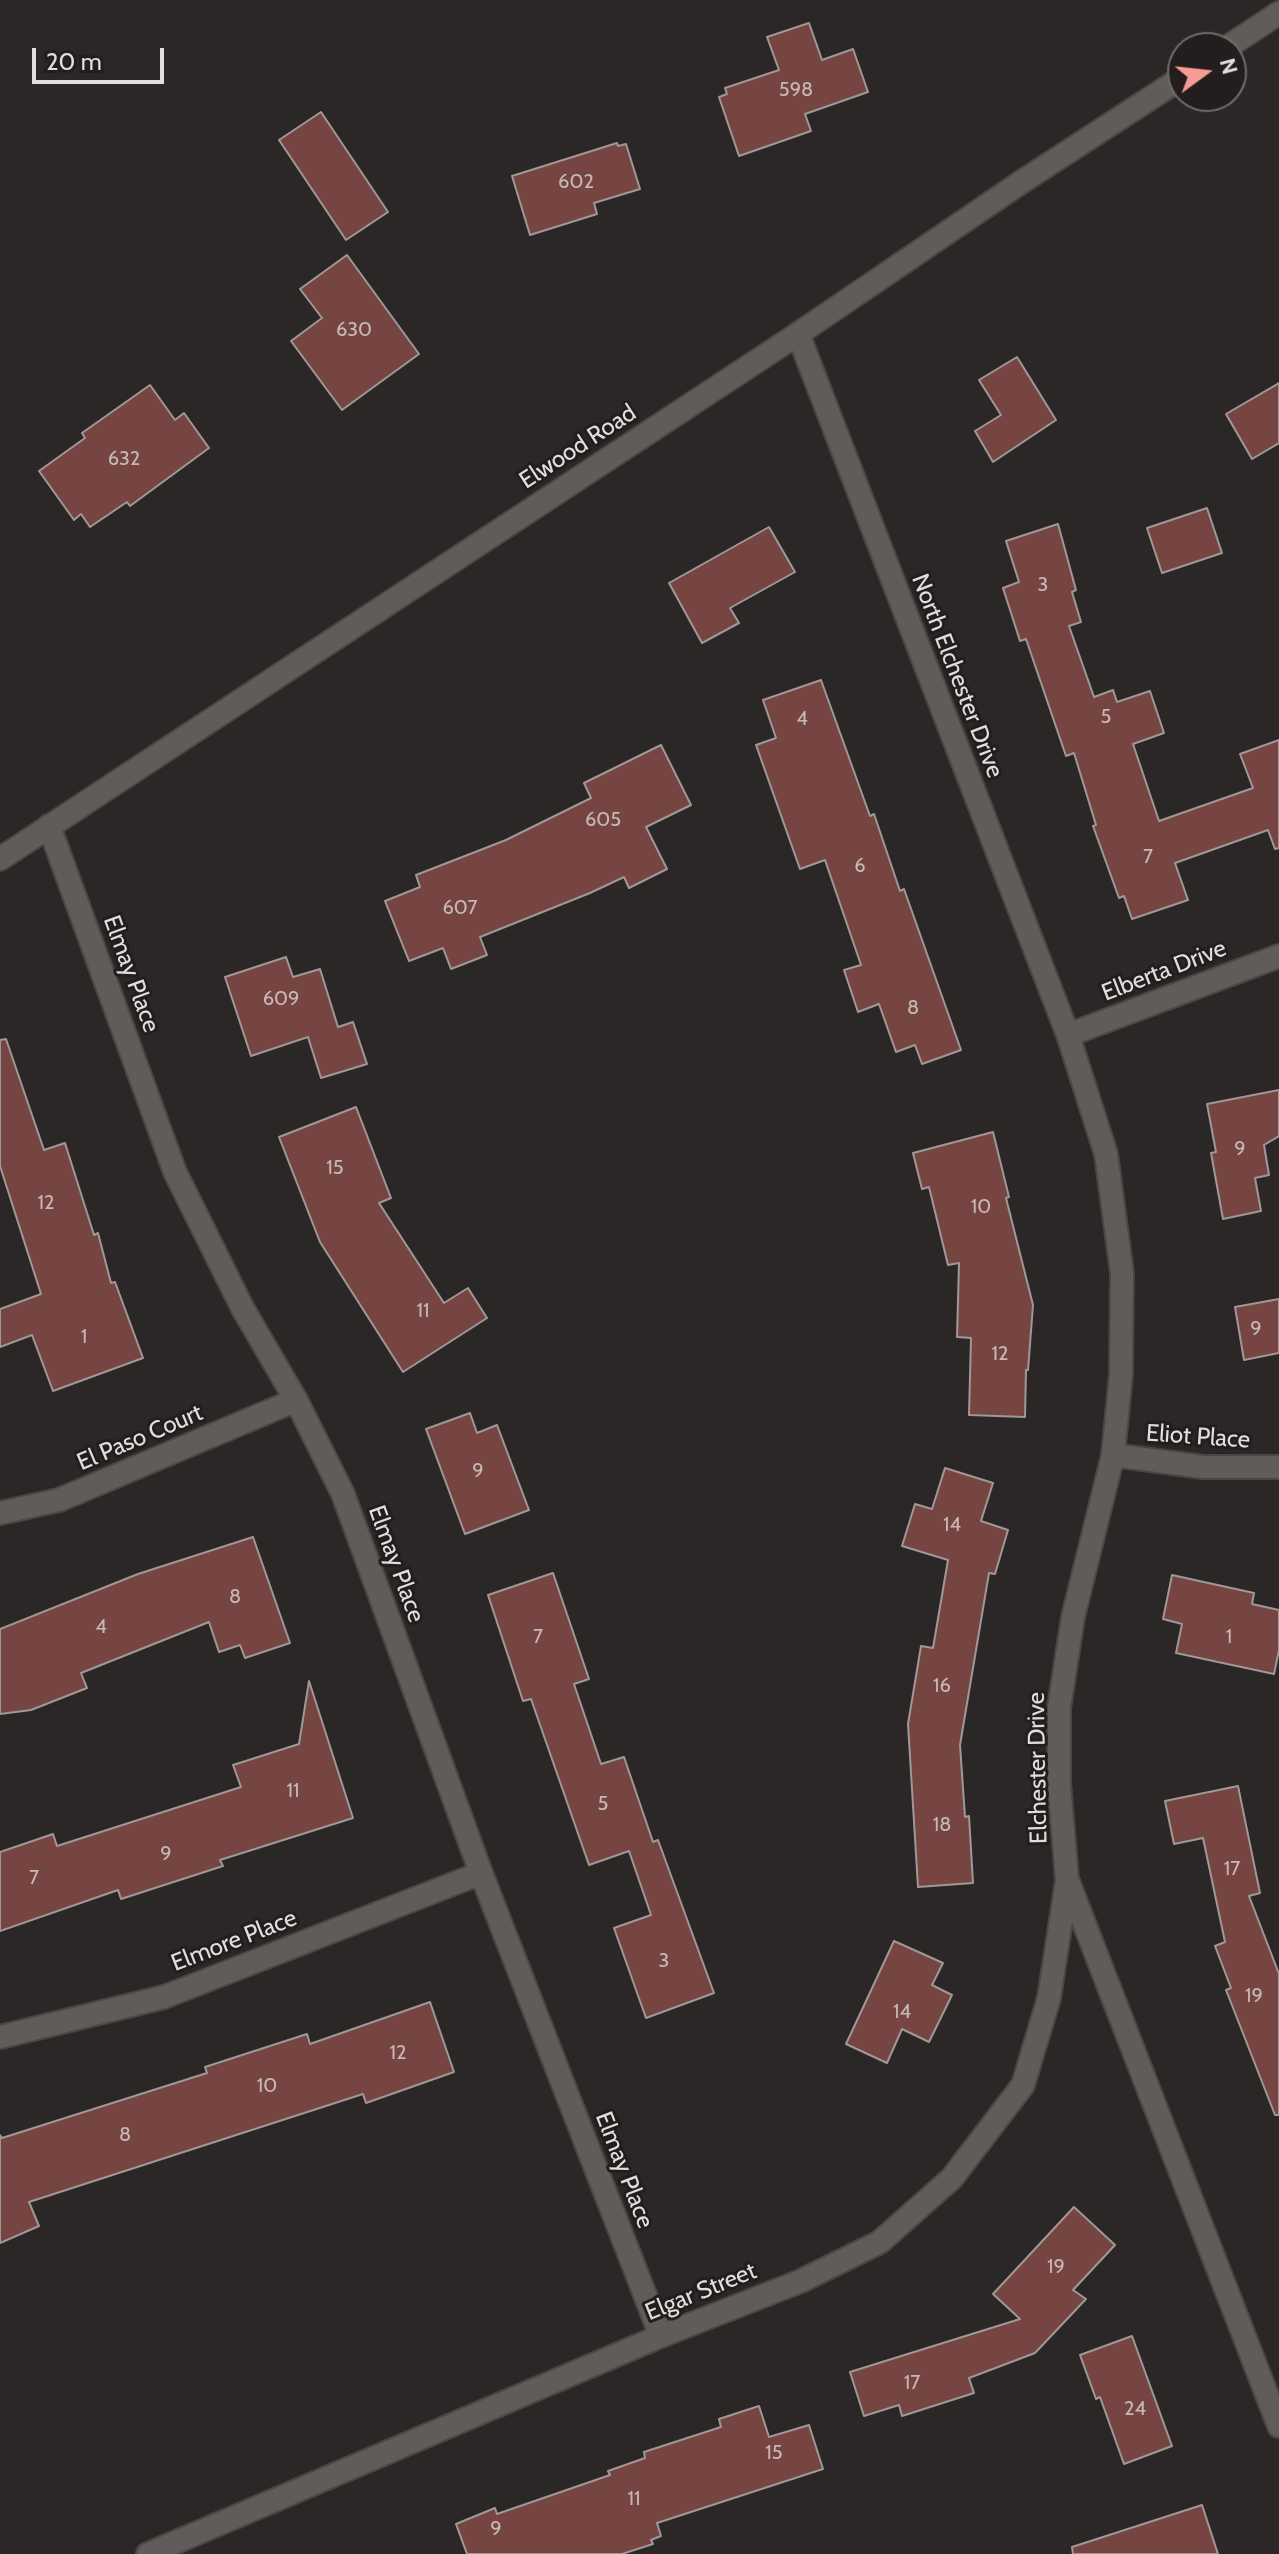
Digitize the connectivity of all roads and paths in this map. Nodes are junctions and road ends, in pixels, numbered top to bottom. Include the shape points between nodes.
1 (1279, 13) edge
2 (1247, 34) edge
3 (1167, 87) edge
4 (798, 334) junction
5 (49, 826) junction
6 (0, 859) edge
7 (1279, 956) edge
8 (1068, 1035) junction
9 (296, 1400) junction
10 (1113, 1455) junction
11 (1279, 1467) edge
12 (0, 1513) edge
13 (481, 1873) junction
14 (1067, 1879) junction
15 (0, 2037) edge
16 (661, 2336) junction
17 (1279, 2426) edge
18 (148, 2554) edge

1 - 2 street
3 - 4 street, Elwood Road
4 - 5 street, Elwood Road
4 - 8 street, North Elchester Drive
5 - 6 street, Elwood Road
5 - 9 street, Elmay Place via 175,1172 243,1309
7 - 8 street, Elberta Drive
8 - 10 street, Elchester Drive via 1106,1154 1122,1273
9 - 12 street, El Paso Court via 59,1500
9 - 13 street, Elmay Place via 343,1494
10 - 11 street, Eliot Place via 1203,1467
10 - 14 street, Elchester Drive via 1073,1617 1059,1708
13 - 15 street, Elmore Place via 164,1997
13 - 16 street, Elmay Place
14 - 16 street, Elgar Street via 1049,1998 1023,2085 952,2178 880,2242 801,2281
14 - 17 street, Elchester Drive
16 - 18 street, Elgar Street

